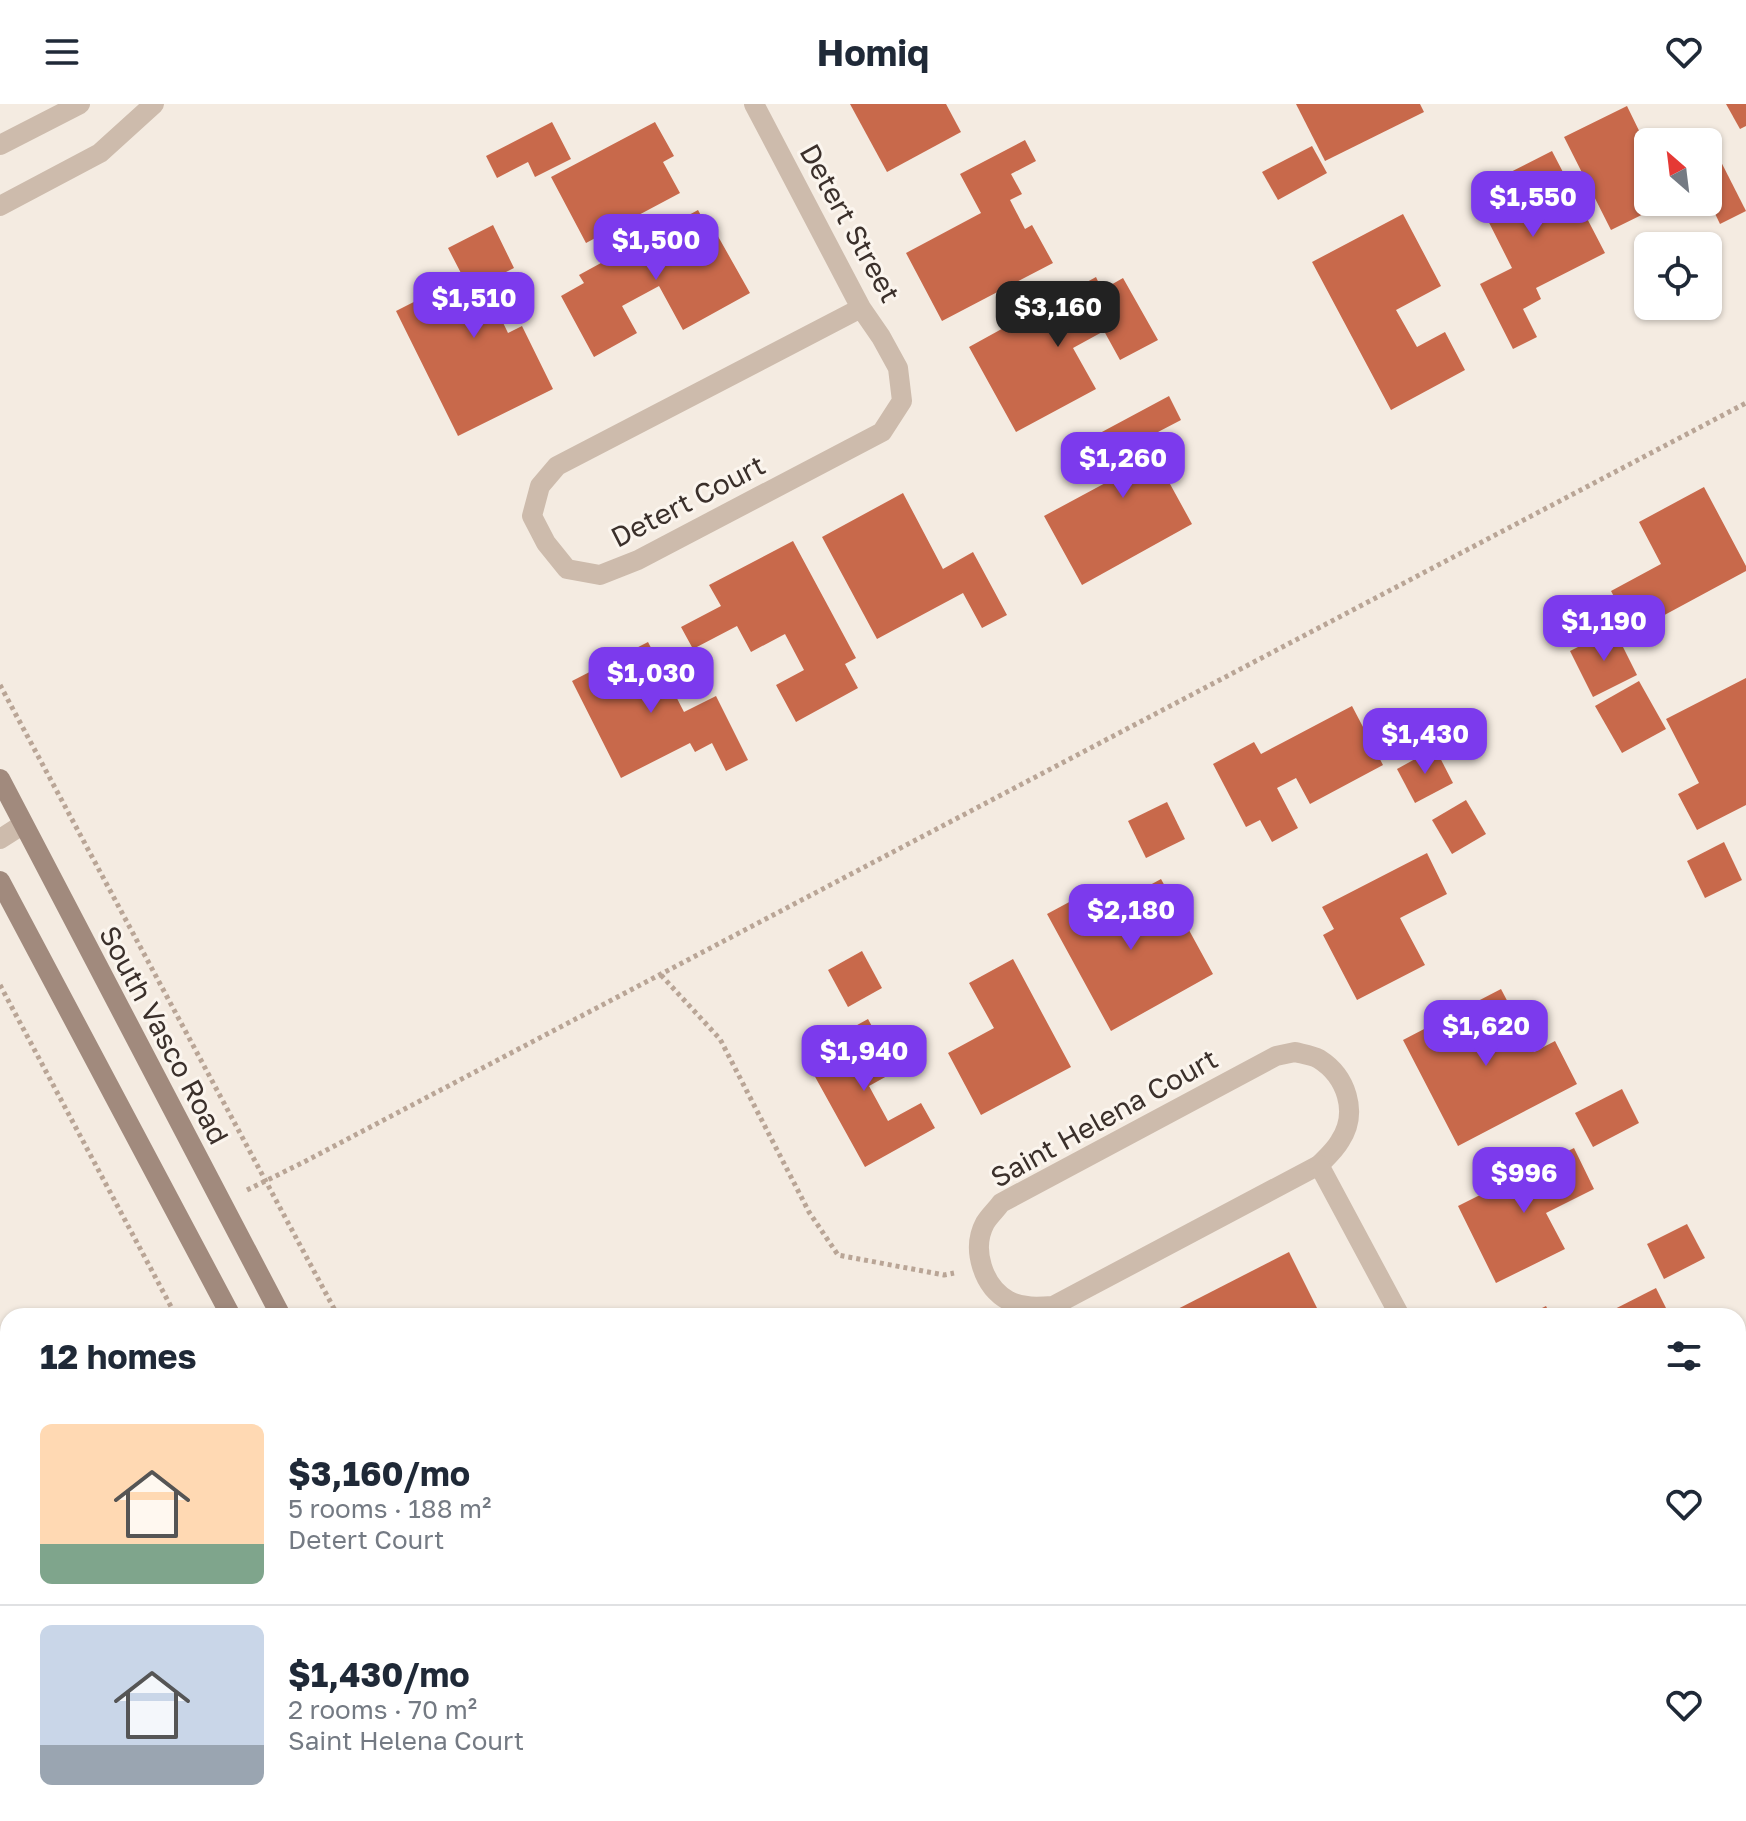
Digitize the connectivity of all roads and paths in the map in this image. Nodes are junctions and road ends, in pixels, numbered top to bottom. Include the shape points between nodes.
1 (80, 104) edge
2 (154, 104) edge
3 (754, 104) edge
4 (0, 145) edge
5 (0, 206) edge
6 (861, 308) junction
7 (898, 368) joint
8 (1746, 403) edge
9 (0, 685) edge
10 (0, 779) edge
11 (22, 825) junction
12 (0, 839) edge
13 (0, 881) edge
14 (661, 975) junction
15 (0, 985) edge
16 (1319, 1165) junction
17 (267, 1181) junction
18 (220, 1203) junction
19 (981, 1267) junction
20 (172, 1308) edge
21 (227, 1308) edge
22 (277, 1308) edge
23 (334, 1308) edge
24 (1396, 1308) edge

1 - 4 street
2 - 5 street via 100,153
3 - 6 street, Detert Street
6 - 7 street, Detert Street
6 - 7 street, Detert Court via 557,466 540,486 532,516 546,543 567,569 600,575 638,560 882,432 902,401
8 - 14 path
9 - 17 path
10 - 11 main road, South Vasco Road
11 - 12 street
11 - 18 main road, South Vasco Road
13 - 21 main road
14 - 17 path
14 - 19 path via 720,1039 809,1212 838,1255 944,1275
15 - 20 path
16 - 19 street, Saint Helena Court via 1053,1306 1031,1308 1009,1301 992,1287
16 - 19 street, Saint Helena Court via 1342,1139 1350,1115 1346,1089 1337,1073 1317,1057 1295,1052 1276,1056 1001,1203 984,1224
16 - 24 street
17 - 18 path
17 - 23 path
18 - 22 main road, South Vasco Road

